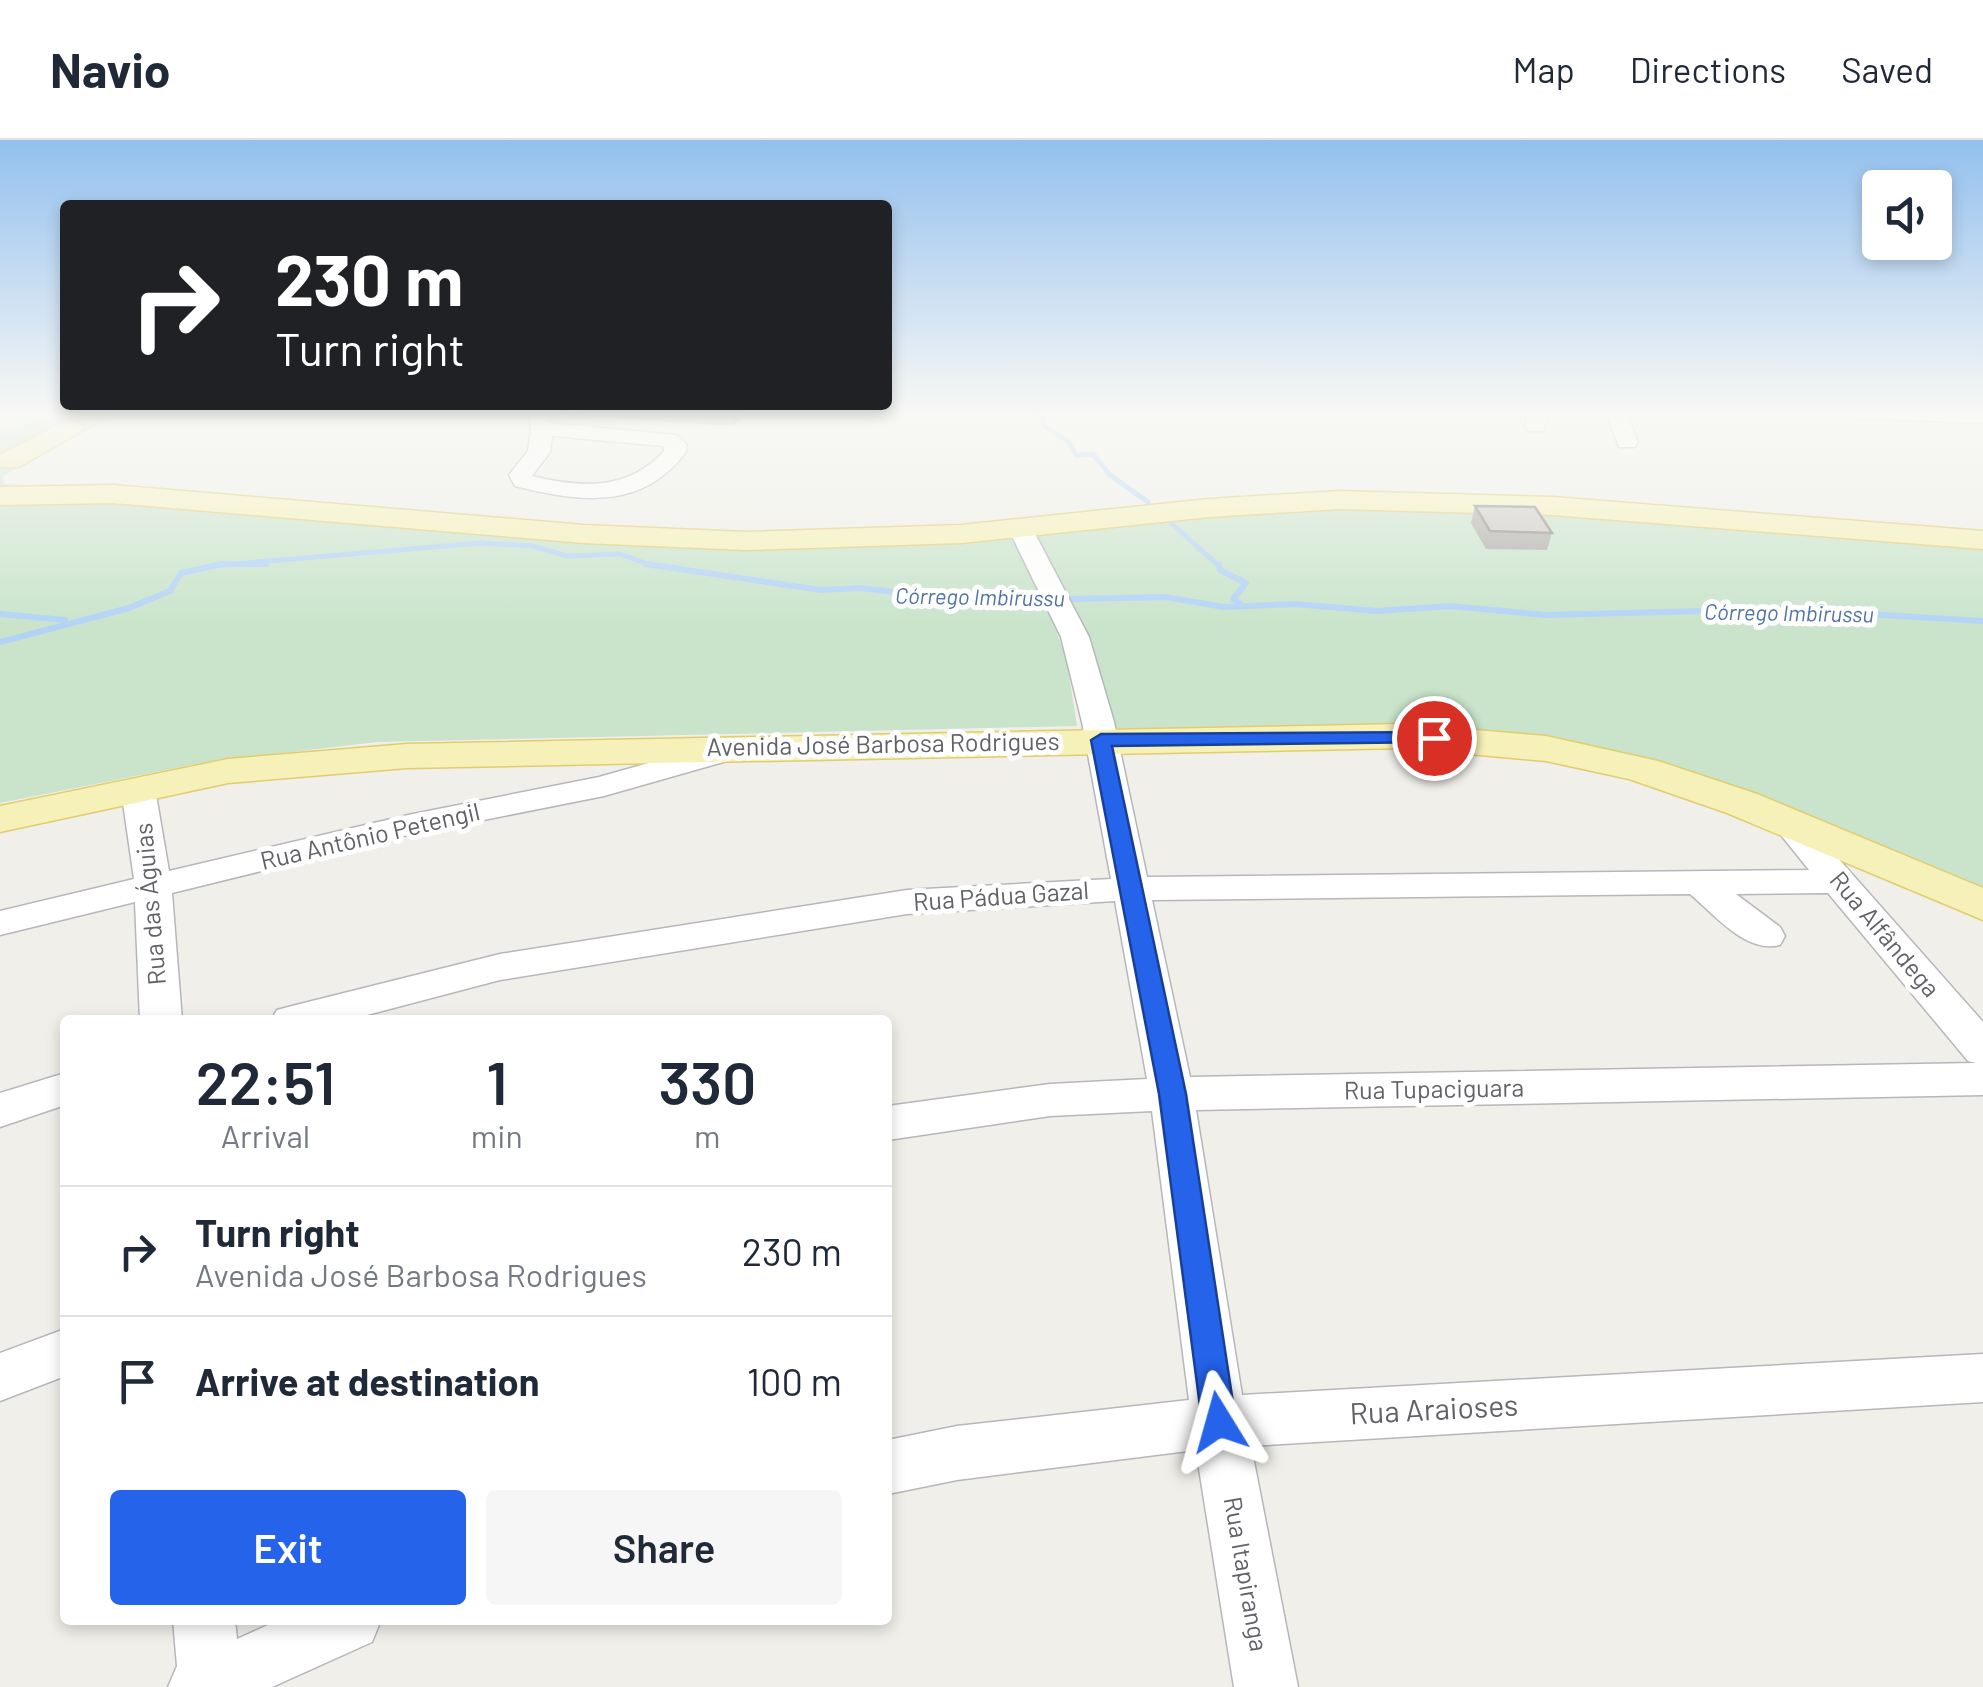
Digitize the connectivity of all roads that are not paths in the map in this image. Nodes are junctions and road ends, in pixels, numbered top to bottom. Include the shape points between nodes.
1 (63, 483) edge
2 (530, 483) edge
3 (634, 483) edge
4 (1020, 528) junction
5 (1983, 540) edge
6 (1101, 740) junction
7 (740, 747) junction
8 (138, 789) junction
9 (0, 819) edge
10 (1786, 820) junction
11 (1841, 881) junction
12 (1699, 883) junction
13 (153, 886) junction
14 (1131, 888) junction
15 (1983, 905) edge
16 (0, 923) edge
17 (1766, 936) dead end
18 (161, 1015) edge
19 (312, 1015) edge
20 (1983, 1050) edge
21 (1983, 1079) edge
22 (60, 1091) edge
23 (1172, 1094) junction
24 (0, 1110) edge
25 (892, 1122) edge
26 (60, 1354) edge
27 (0, 1377) edge
28 (1983, 1378) edge
29 (1219, 1422) junction
30 (892, 1466) edge
31 (204, 1625) edge
32 (339, 1625) edge
33 (207, 1685) edge
34 (1266, 1687) edge

1 - 4 main road via 113,494 666,538 881,538
2 - 3 street via 584,490
4 - 5 main road via 1340,500 1553,506
4 - 6 street, Rua Itapiranga via 1084,664
6 - 7 main road, Avenida José Barbosa Rodrigues
6 - 10 main road, Avenida José Barbosa Rodrigues via 1404,736 1529,745 1647,770
6 - 14 street, Rua Itapiranga
7 - 8 main road, Avenida José Barbosa Rodrigues via 323,762
7 - 13 street, Rua Antônio Petengil via 604,786
8 - 9 main road, Avenida José Barbosa Rodrigues
8 - 13 street, Rua das Águias
10 - 11 street, Rua Alfândega
10 - 15 main road, Avenida José Barbosa Rodrigues
11 - 12 street, Rua Pádua Gazal
11 - 20 street, Rua Alfândega
12 - 14 street, Rua Pádua Gazal
12 - 17 street
13 - 16 street, Rua Antônio Petengil
13 - 18 street, Rua das Águias
14 - 19 street, Rua Pádua Gazal via 907,902 770,921 500,968
14 - 23 street, Rua Itapiranga
21 - 23 street, Rua Tupaciguara
22 - 24 street
23 - 25 street, Rua Tupaciguara via 1050,1100
23 - 29 street, Rua Itapiranga
26 - 27 street
28 - 29 street, Rua Araioses
29 - 30 street, Rua Araioses
29 - 34 street, Rua Itapiranga
31 - 33 street
32 - 33 street

